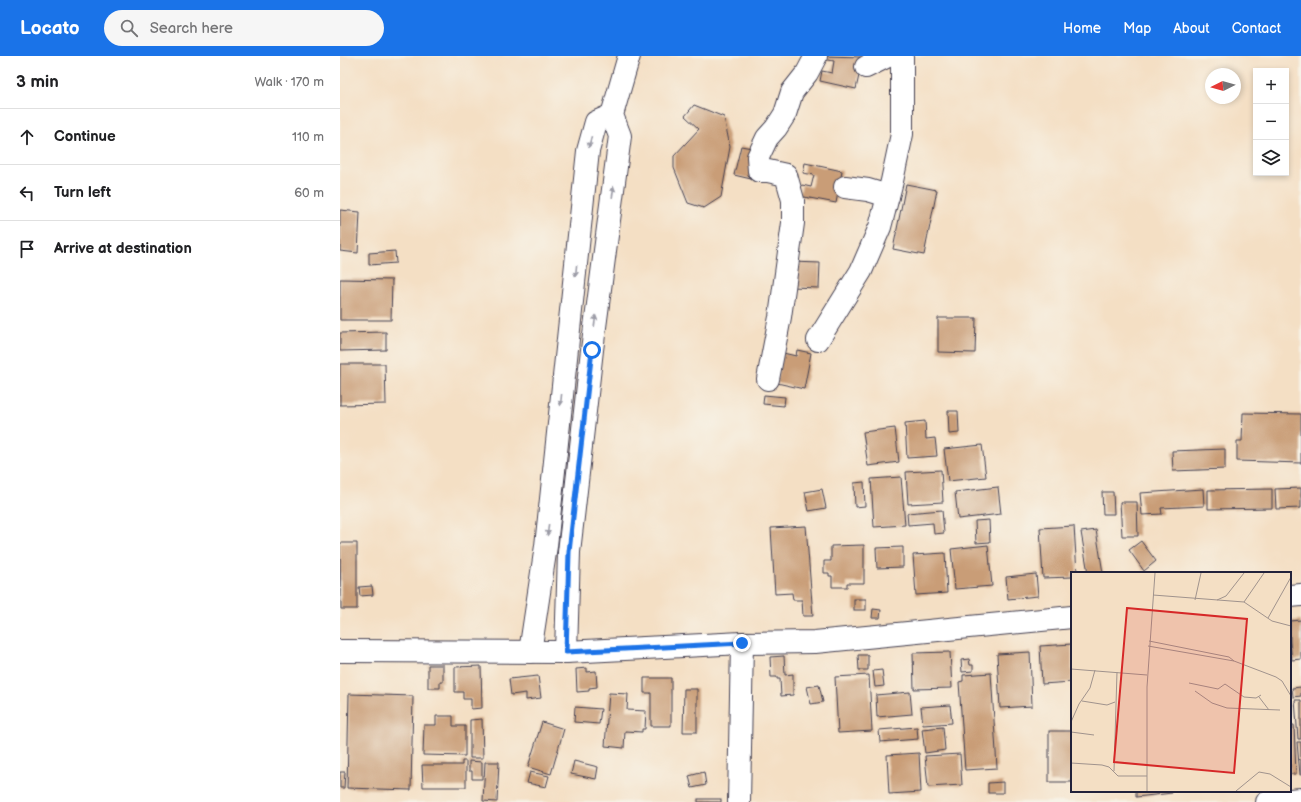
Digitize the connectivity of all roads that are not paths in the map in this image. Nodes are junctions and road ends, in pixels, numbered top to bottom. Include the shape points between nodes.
1 (629, 56) edge
2 (816, 56) edge
3 (888, 56) edge
4 (902, 56) edge
5 (866, 66) dead end
6 (612, 115) junction
7 (845, 187) dead end
8 (888, 196) junction
9 (818, 340) dead end
10 (768, 379) dead end
11 (1301, 595) edge
12 (1291, 596) edge
13 (1071, 617) edge
14 (742, 643) junction
15 (340, 651) edge
16 (530, 652) junction
17 (566, 652) junction
18 (1301, 799) edge
19 (739, 802) edge
20 (1267, 802) edge

1 - 6 street
2 - 10 street via 792,92 785,114 767,138 758,157 759,172 786,175 792,200 793,223 780,317
3 - 5 street
4 - 8 street via 902,134
6 -> 16 street via 596,122 588,151 546,546
17 -> 6 street via 569,552 620,136
7 - 8 street
8 - 9 street via 880,227 861,271
11 - 12 street
13 - 14 street via 815,642
14 - 17 street
14 - 19 street
15 - 16 street
16 - 17 street
18 - 20 street

